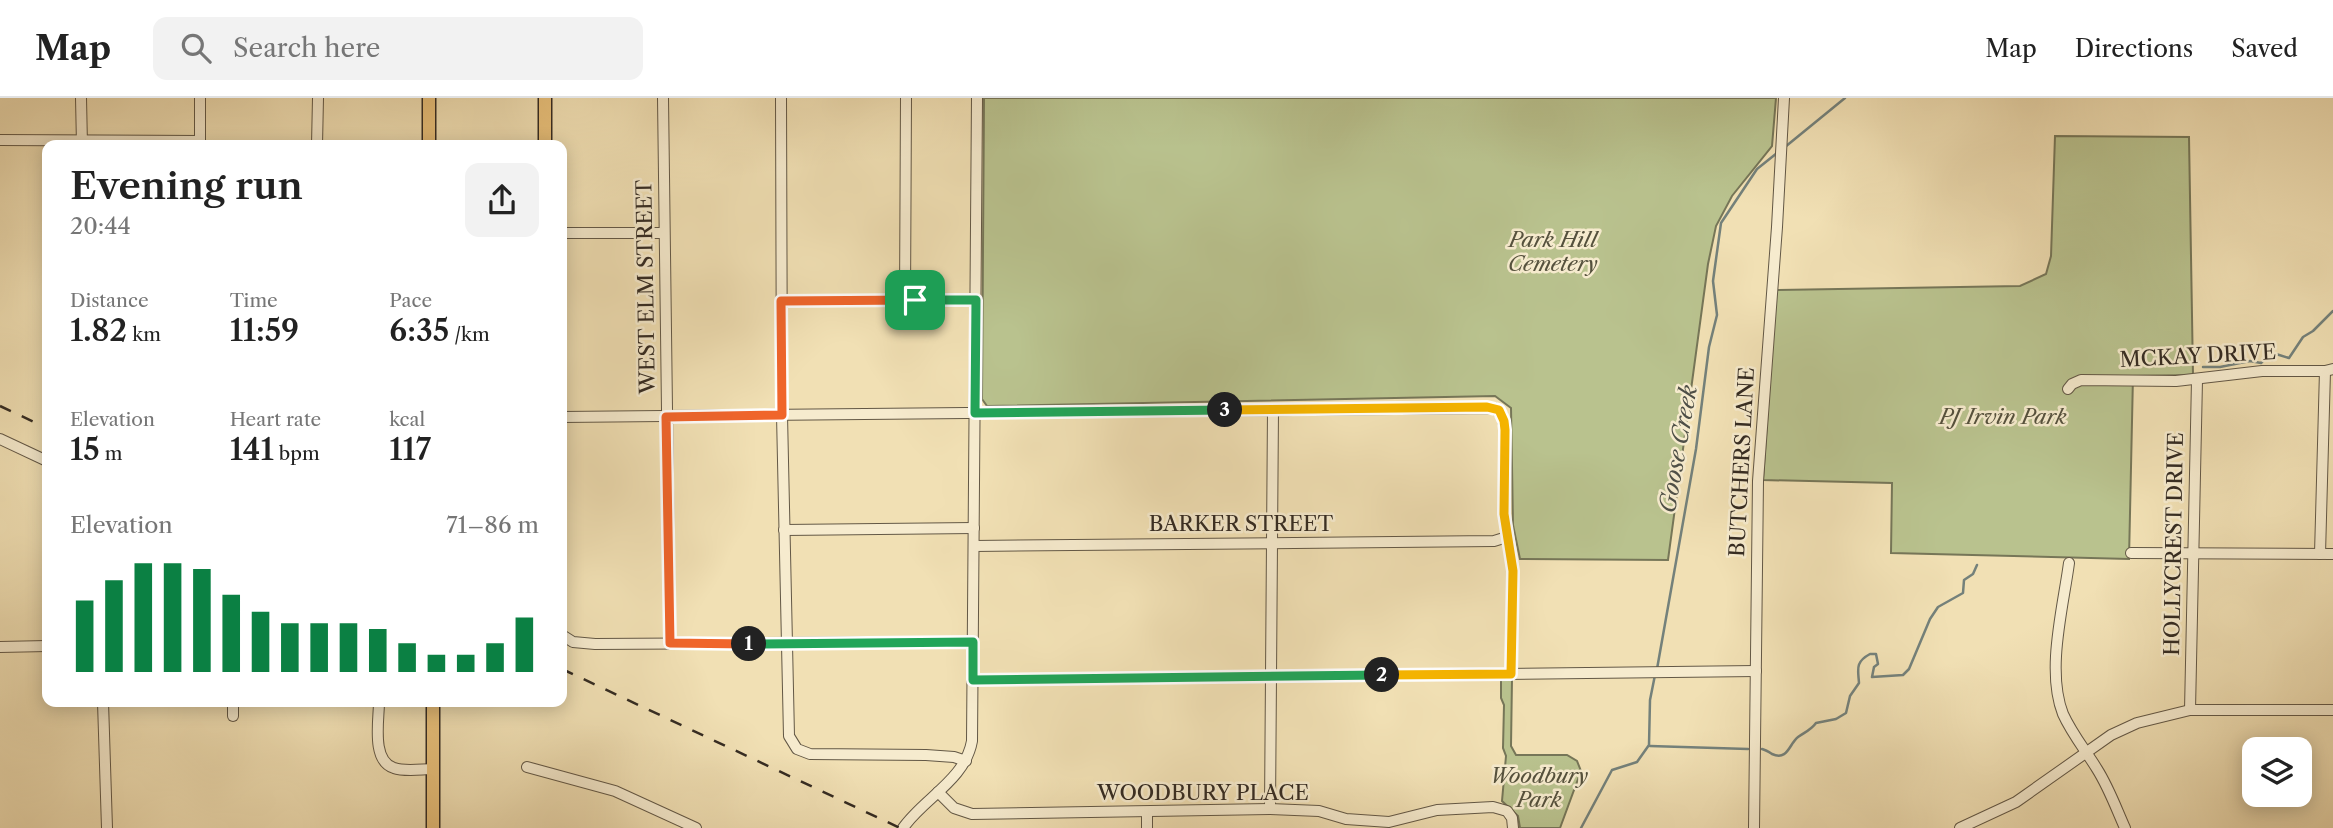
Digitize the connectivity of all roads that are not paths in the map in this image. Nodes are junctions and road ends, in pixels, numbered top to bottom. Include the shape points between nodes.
1 (81, 98) edge
2 (200, 98) edge
3 (318, 98) edge
4 (429, 98) edge
5 (545, 98) edge
6 (663, 98) edge
7 (780, 98) edge
8 (906, 98) edge
9 (977, 98) edge
10 (1784, 98) edge
11 (0, 140) edge
12 (82, 140) edge
13 (200, 140) edge
14 (317, 140) edge
15 (429, 140) edge
16 (545, 140) edge
17 (42, 142) edge
18 (567, 233) edge
19 (664, 233) junction
20 (905, 300) junction
21 (976, 300) junction
22 (781, 301) junction
23 (2329, 370) edge
24 (2197, 380) junction
25 (2068, 390) dead end
26 (1273, 409) junction
27 (975, 413) junction
28 (782, 415) junction
29 (567, 416) edge
30 (666, 417) junction
31 (0, 439) edge
32 (42, 459) edge
33 (974, 528) junction
34 (784, 530) junction
35 (1507, 537) junction
36 (1272, 544) junction
37 (974, 546) junction
38 (2131, 553) dead end
39 (2192, 554) junction
40 (2320, 554) junction
41 (2333, 554) edge
42 (2069, 563) dead end
43 (567, 638) edge
44 (973, 642) junction
45 (670, 643) junction
46 (786, 644) junction
47 (42, 646) edge
48 (0, 647) edge
49 (1756, 671) junction
50 (1511, 674) junction
51 (1272, 675) junction
52 (973, 680) junction
53 (103, 707) edge
54 (233, 707) edge
55 (379, 707) edge
56 (433, 707) edge
57 (2190, 710) junction
58 (2333, 710) edge
59 (233, 716) dead end
60 (2087, 752) junction
61 (966, 761) junction
62 (527, 767) dead end
63 (433, 769) junction
64 (938, 792) junction
65 (1270, 809) junction
66 (1147, 812) junction
67 (1513, 823) edge
68 (1986, 823) edge
69 (107, 828) edge
70 (433, 828) edge
71 (696, 828) edge
72 (903, 828) edge
73 (1147, 828) edge
74 (1754, 828) edge
75 (1960, 828) edge
76 (2125, 828) edge

1 - 12 street
2 - 13 street
3 - 14 street
4 - 15 main road
5 - 16 main road
6 - 19 street, WEST ELM STREET
7 - 22 street
8 - 20 street
9 - 21 street
10 - 49 street, BUTCHERS LANE via 1759,469
11 - 17 street
18 - 19 street
19 - 30 street, WEST ELM STREET
20 - 21 street
20 - 22 street
21 - 27 street
22 - 28 street
23 - 24 street, MCKAY DRIVE via 2262,371
23 - 40 street
24 - 25 street, MCKAY DRIVE via 2081,380
24 - 39 street, HOLLYCREST DRIVE
26 - 27 street
26 - 35 street via 1499,410 1505,430
26 - 36 street
27 - 28 street
27 - 33 street
28 - 30 street
28 - 34 street
29 - 30 street
30 - 45 street, WEST ELM STREET
31 - 32 street
33 - 34 street
33 - 37 street
34 - 46 street
35 - 36 street, BARKER STREET via 1494,541
35 - 50 street via 1513,571
36 - 37 street, BARKER STREET
36 - 51 street
37 - 44 street
38 - 39 street
39 - 40 street
39 - 57 street, HOLLYCREST DRIVE
40 - 41 street
42 - 60 street via 2056,673 2063,712
43 - 45 street via 578,643
44 - 46 street
44 - 52 street
45 - 46 street
46 - 61 street via 787,726 797,749 810,754 926,755
47 - 48 street
49 - 50 street
49 - 74 street, BUTCHERS LANE
50 - 51 street
51 - 52 street
51 - 65 street
52 - 61 street via 972,741
53 - 69 street
54 - 59 street
55 - 63 street via 379,749 384,762 396,769
56 - 63 main road
57 - 58 street
57 - 60 street via 2137,723
60 - 68 street
60 - 76 street
61 - 64 street
62 - 71 street via 627,796
63 - 70 main road
64 - 66 street, WOODBURY PLACE via 954,808 972,814
64 - 72 street
65 - 66 street, WOODBURY PLACE
65 - 67 street, WOODBURY PLACE via 1389,822 1437,810 1493,807 1507,811
66 - 73 street
68 - 75 street

